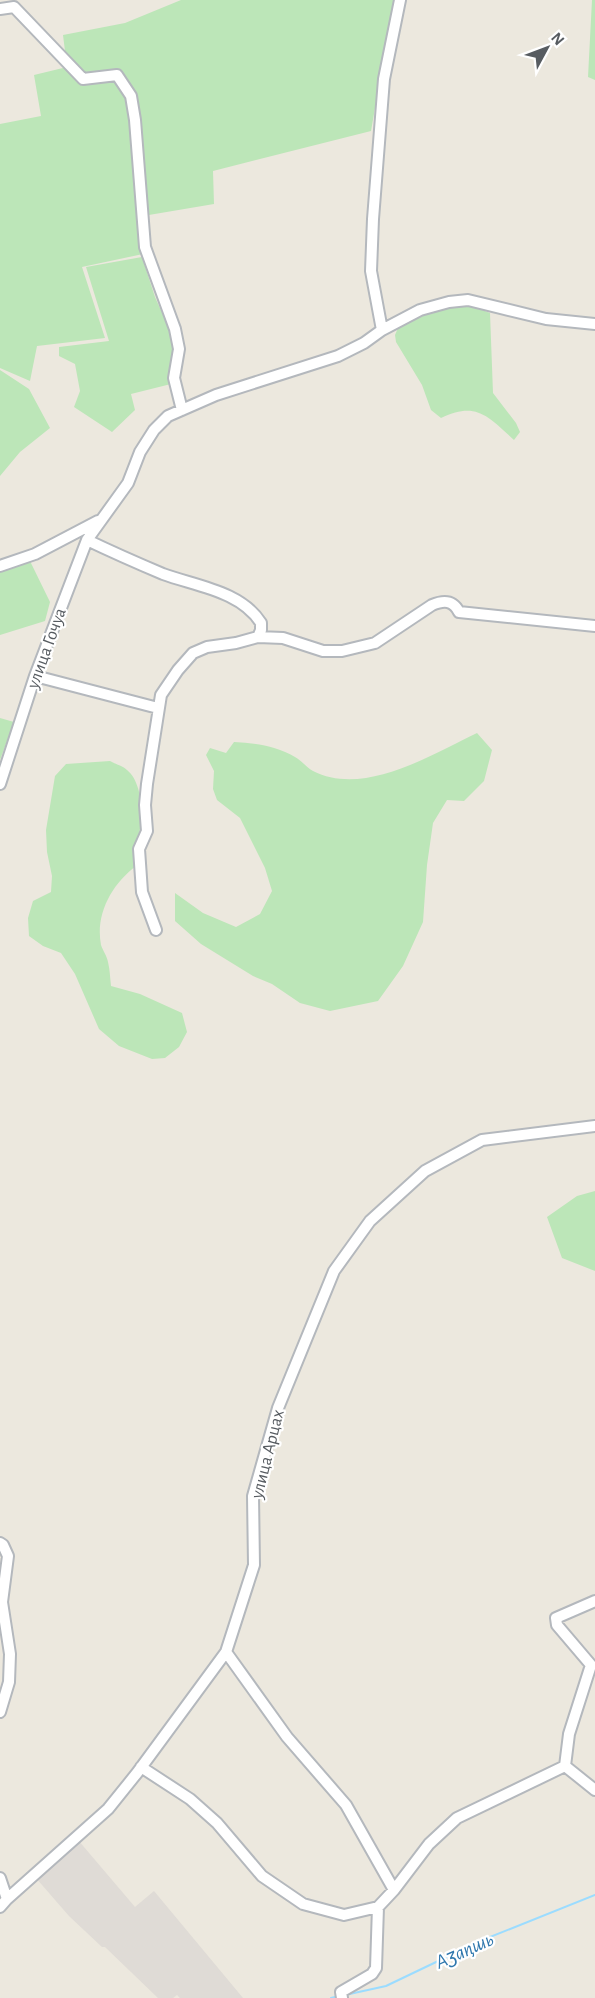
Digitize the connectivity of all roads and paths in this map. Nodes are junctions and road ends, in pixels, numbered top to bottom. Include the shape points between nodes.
1 (400, 0) edge
2 (14, 3) edge
3 (0, 9) edge
4 (595, 324) edge
5 (382, 330) junction
6 (182, 410) junction
7 (104, 518) junction
8 (87, 540) junction
9 (0, 566) edge
10 (595, 626) edge
11 (258, 636) junction
12 (35, 676) junction
13 (158, 708) junction
14 (0, 784) edge
15 (156, 930) dead end
16 (595, 1126) edge
17 (0, 1543) edge
18 (595, 1601) edge
19 (226, 1653) junction
20 (0, 1712) edge
21 (565, 1766) junction
22 (141, 1767) junction
23 (595, 1790) edge
24 (0, 1878) edge
25 (394, 1890) junction
26 (3, 1903) edge
27 (378, 1907) junction
28 (342, 1995) edge

1 - 5 street via 384,79 373,219 371,272
2 - 3 street
2 - 6 street via 83,79 117,75 130,96 145,247 175,329 179,349 174,378
4 - 5 street, улица Гочуа via 546,319 468,300 420,310
5 - 6 street, улица Гочуа via 338,356 236,388
6 - 7 street, улица Гочуа via 168,416 154,430 128,483
7 - 8 street, улица Гочуа
7 - 9 street via 35,554
8 - 11 street via 245,605 261,622
8 - 12 street, улица Гочуа
10 - 11 street via 459,612 450,602 441,601 375,643 342,651 323,651 283,638
11 - 13 street via 193,653 167,685
12 - 13 street
12 - 14 street, улица Гочуа
13 - 15 street via 145,805 147,831 139,849 142,892
16 - 19 street, улица Арцах via 483,1140 425,1171 370,1221 334,1271 274,1419 253,1496 254,1565
17 - 20 street via 8,1556 2,1602 10,1654 9,1682
18 - 21 street via 556,1618 557,1625 591,1665 569,1734
19 - 22 street, улица Арцах
19 - 25 street via 286,1737 346,1805
21 - 23 street
21 - 25 street via 457,1818 429,1844
22 - 26 street, улица Арцах via 108,1809
22 - 27 street via 190,1799 217,1823 262,1876 303,1904 344,1915
24 - 26 street
25 - 27 street
27 - 28 street via 376,1968

